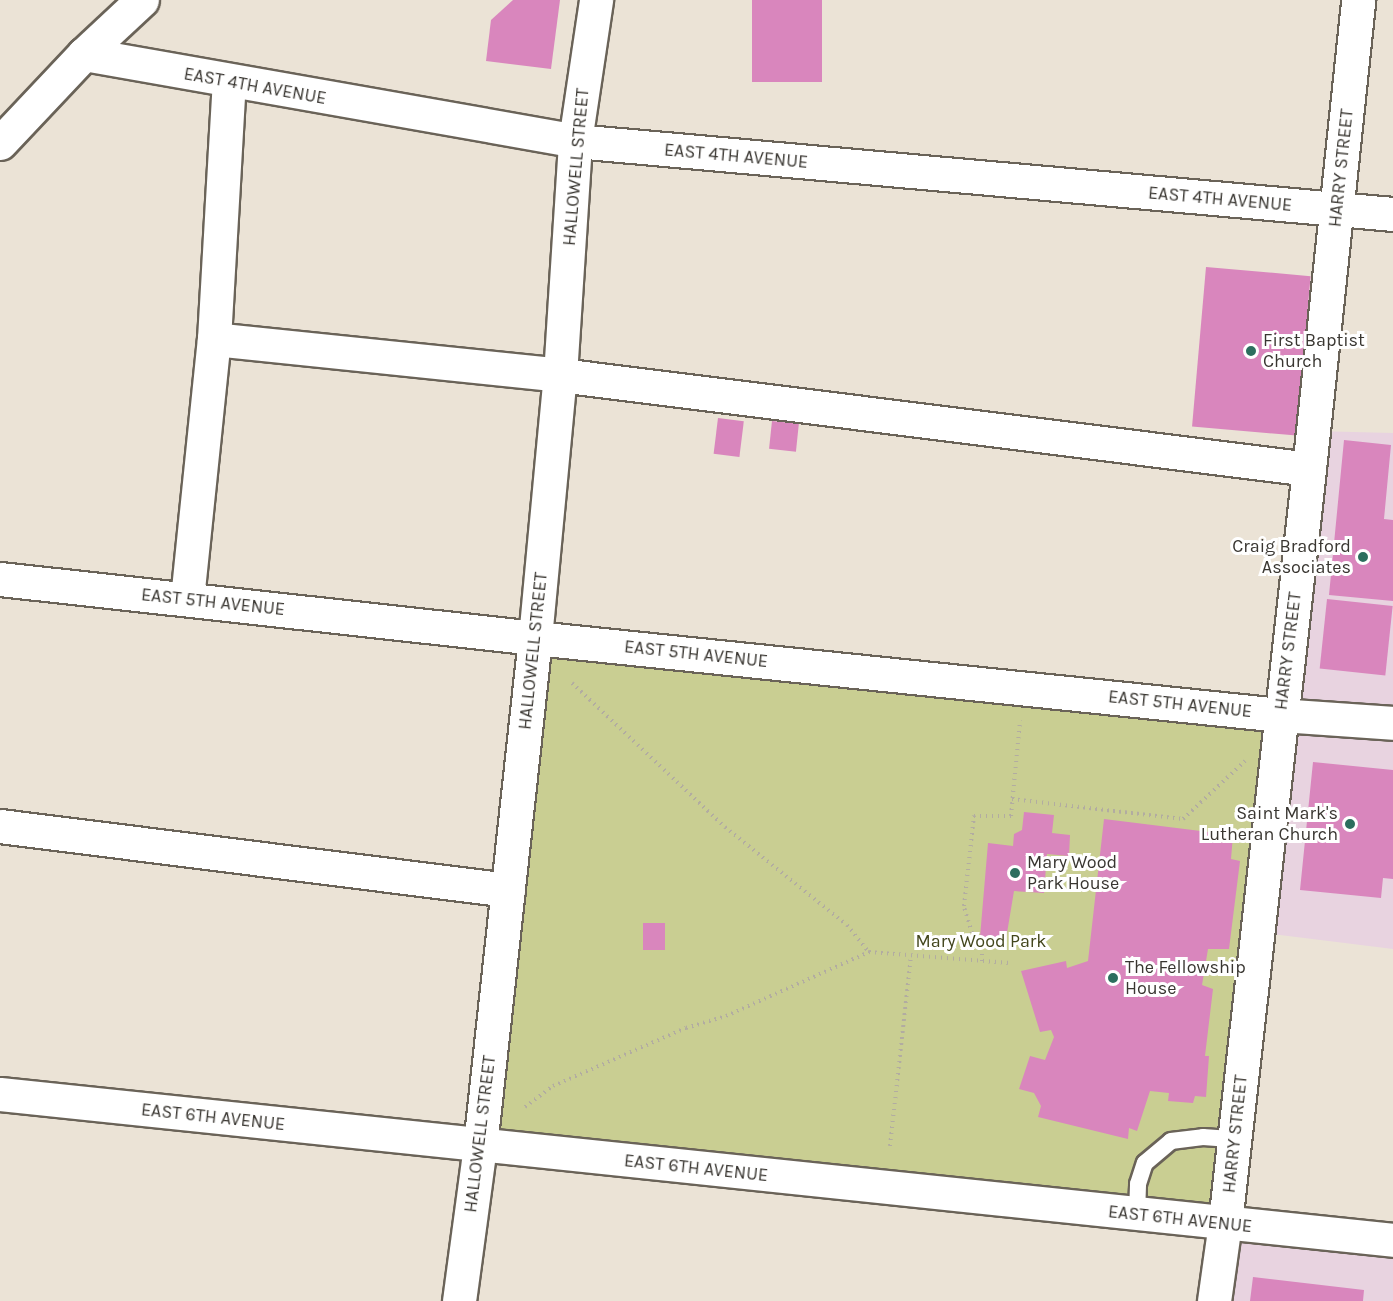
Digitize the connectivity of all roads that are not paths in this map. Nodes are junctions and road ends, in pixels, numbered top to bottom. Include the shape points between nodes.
1 (142, 0) edge
2 (596, 0) edge
3 (1358, 0) edge
4 (84, 54) junction
5 (229, 82) junction
6 (575, 141) junction
7 (0, 143) edge
8 (1336, 209) junction
9 (1393, 214) edge
10 (214, 339) junction
11 (560, 375) junction
12 (1309, 470) junction
13 (0, 579) edge
14 (187, 600) junction
15 (535, 638) junction
16 (1280, 715) junction
17 (1393, 723) edge
18 (0, 826) edge
19 (508, 890) junction
20 (0, 1094) edge
21 (1234, 1139) junction
22 (480, 1146) junction
23 (1137, 1214) junction
24 (1225, 1224) junction
25 (1393, 1240) edge
26 (459, 1301) edge
27 (1214, 1301) edge

1 - 4 street
2 - 6 street, HALLOWELL STREET
3 - 8 street, HARRY STREET
4 - 5 street, EAST 4TH AVENUE
4 - 7 street
5 - 6 street, EAST 4TH AVENUE
5 - 10 street
6 - 8 street, EAST 4TH AVENUE
6 - 11 street, HALLOWELL STREET
8 - 9 street, EAST 4TH AVENUE
8 - 12 street, HARRY STREET
10 - 11 street
10 - 14 street
11 - 12 street
11 - 15 street, HALLOWELL STREET
12 - 16 street, HARRY STREET
13 - 14 street, EAST 5TH AVENUE
14 - 15 street, EAST 5TH AVENUE
15 - 16 street, EAST 5TH AVENUE
15 - 19 street, HALLOWELL STREET
16 - 17 street, EAST 5TH AVENUE
16 - 21 street, HARRY STREET
18 - 19 street
19 - 22 street, HALLOWELL STREET
20 - 22 street, EAST 6TH AVENUE
21 - 23 lane via 1171,1141 1145,1163 1138,1184
21 - 24 street, HARRY STREET
22 - 23 street, EAST 6TH AVENUE
22 - 26 street, HALLOWELL STREET
23 - 24 street, EAST 6TH AVENUE
24 - 25 street, EAST 6TH AVENUE
24 - 27 street, HARRY STREET

